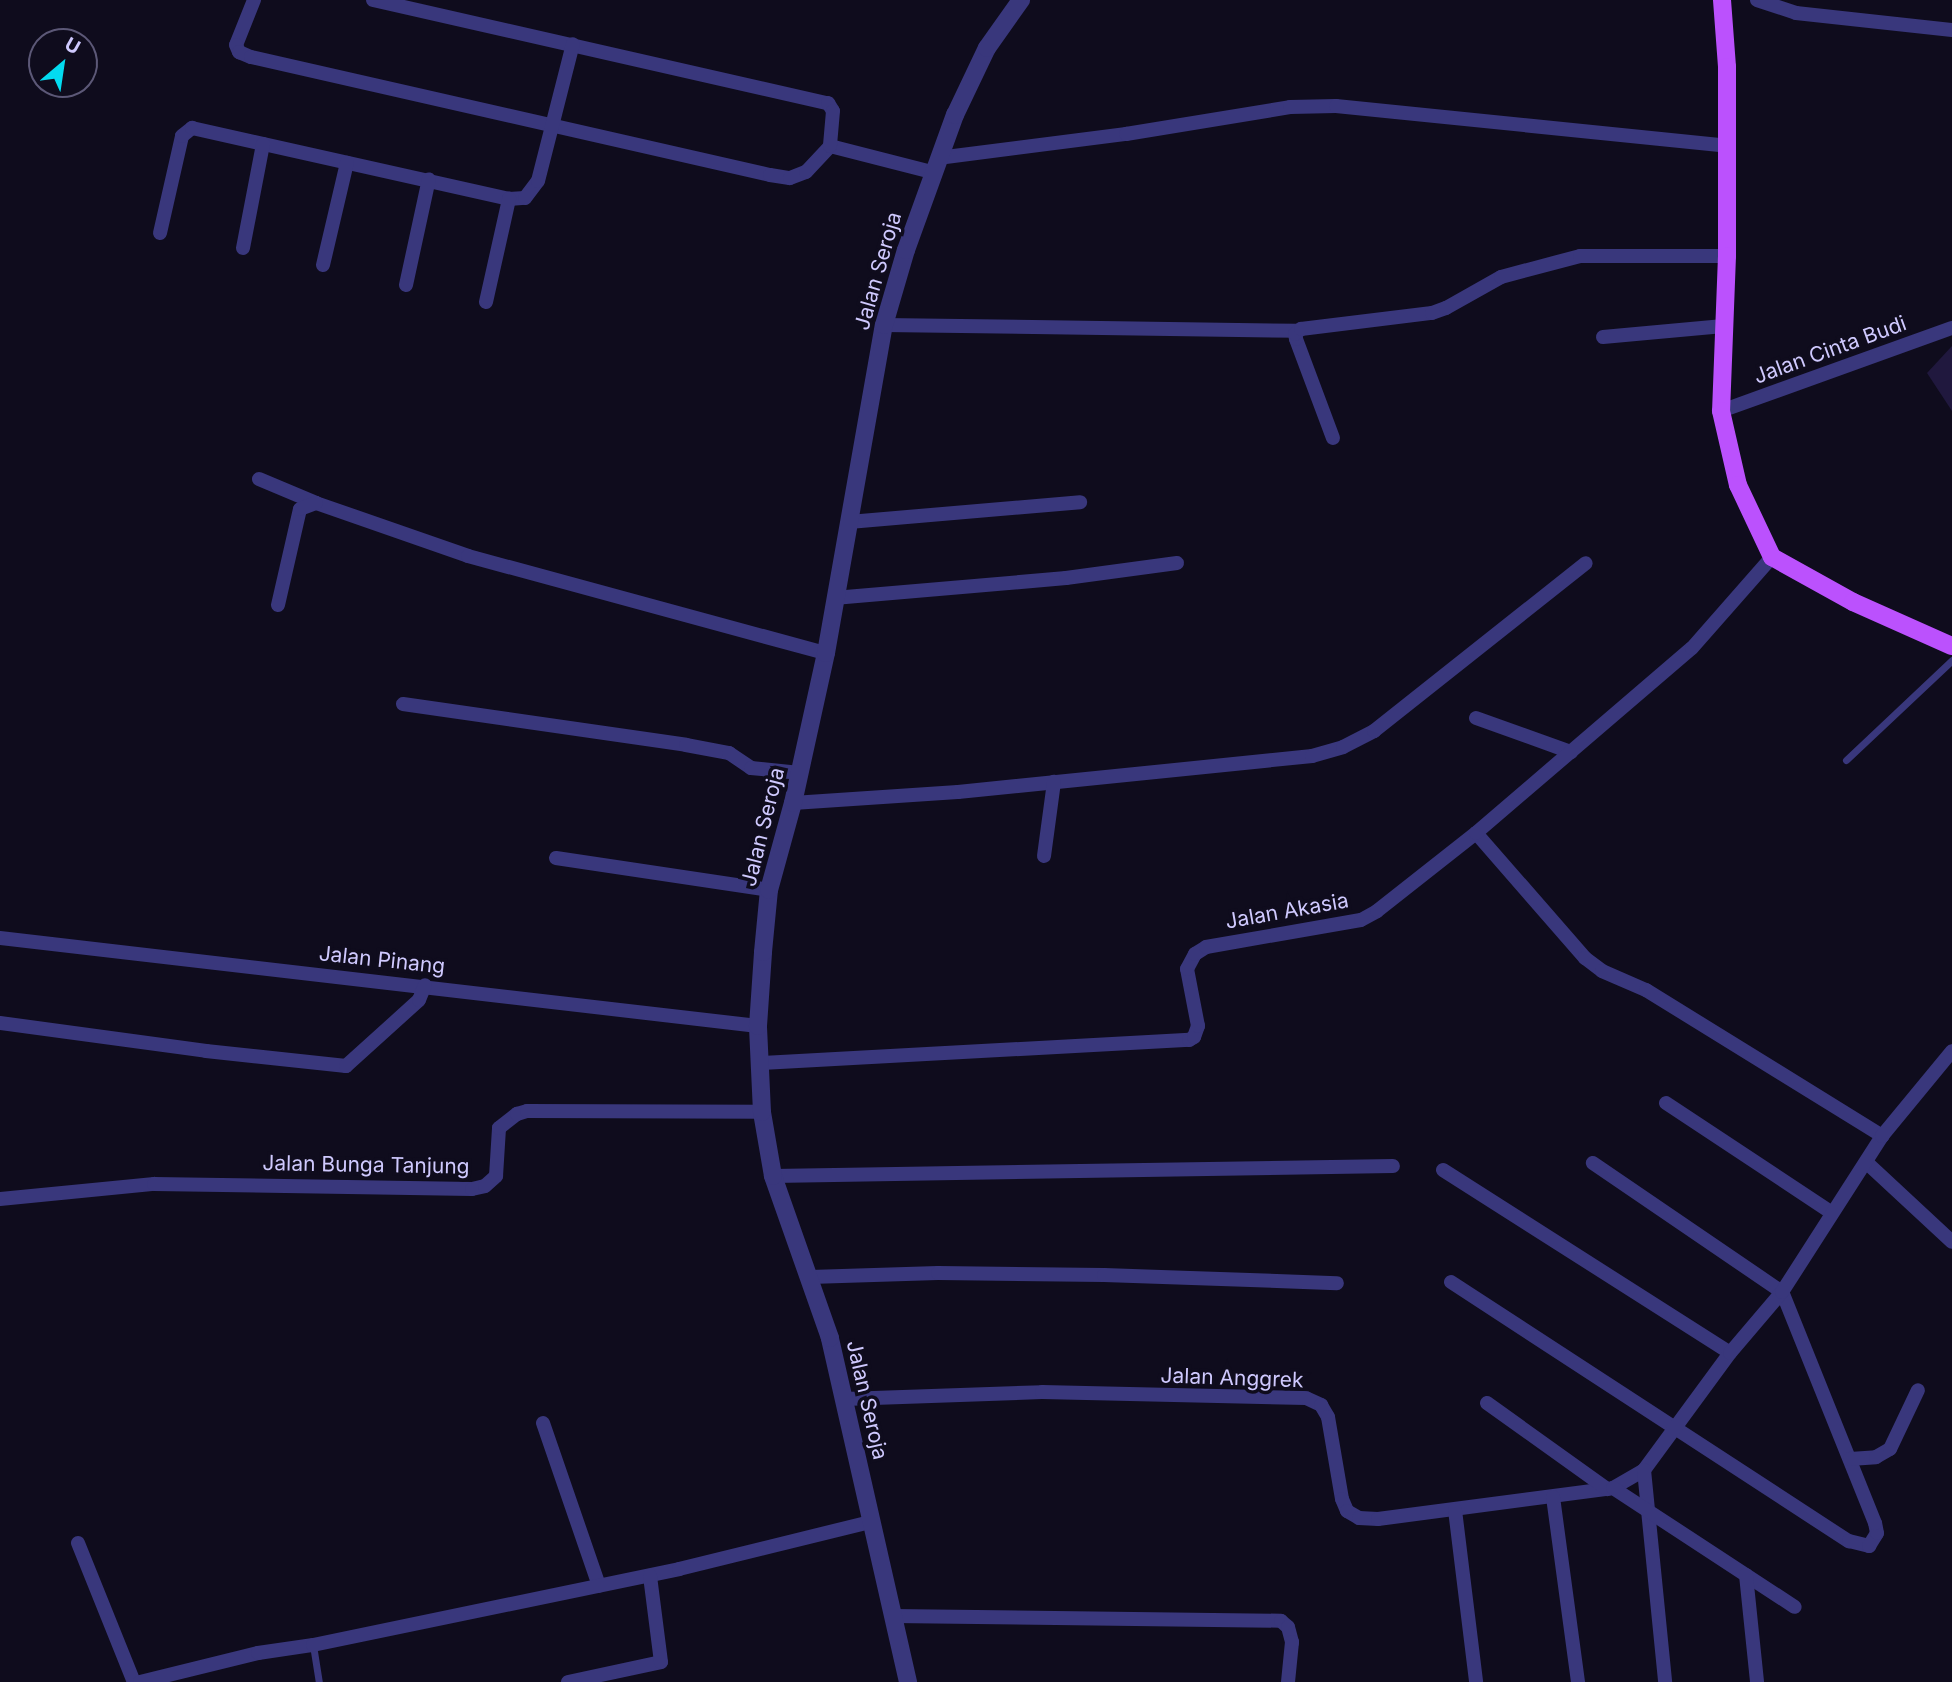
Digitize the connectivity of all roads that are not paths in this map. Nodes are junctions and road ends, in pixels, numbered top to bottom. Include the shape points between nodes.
1 (254, 0) edge
2 (373, 0) edge
3 (1021, 0) edge
4 (1722, 0) edge
5 (1757, 0) edge
6 (1952, 30) edge
7 (573, 44) junction
8 (553, 127) junction
9 (263, 144) junction
10 (830, 146) junction
11 (1727, 146) junction
12 (347, 163) junction
13 (935, 165) junction
14 (429, 179) junction
15 (509, 199) junction
16 (160, 233) dead end
17 (243, 248) dead end
18 (1727, 256) junction
19 (323, 265) dead end
20 (406, 285) dead end
21 (486, 302) dead end
22 (884, 325) junction
23 (1724, 327) junction
24 (1952, 328) edge
25 (1297, 331) junction
26 (1603, 337) dead end
27 (1721, 411) junction
28 (1333, 438) dead end
29 (259, 480) dead end
30 (1080, 502) dead end
31 (316, 503) junction
32 (849, 522) junction
33 (1772, 557) junction
34 (1177, 563) dead end
35 (1587, 563) dead end
36 (834, 597) junction
37 (278, 605) dead end
38 (1952, 646) edge
39 (826, 653) junction
40 (1952, 660) edge
41 (403, 705) dead end
42 (1476, 718) dead end
43 (1571, 752) junction
44 (1846, 760) dead end
45 (800, 773) junction
46 (1054, 782) junction
47 (793, 803) junction
48 (1476, 833) junction
49 (1044, 856) dead end
50 (556, 858) dead end
51 (769, 890) junction
52 (0, 938) edge
53 (425, 985) junction
54 (0, 1023) edge
55 (758, 1026) junction
56 (1952, 1051) edge
57 (760, 1063) junction
58 (1666, 1103) dead end
59 (762, 1112) junction
60 (1882, 1136) junction
61 (1866, 1162) junction
62 (1593, 1163) dead end
63 (1393, 1166) dead end
64 (1443, 1170) dead end
65 (773, 1176) junction
66 (0, 1199) edge
67 (1832, 1213) junction
68 (1952, 1242) edge
69 (810, 1277) junction
70 (1451, 1282) dead end
71 (1337, 1283) dead end
72 (1782, 1292) junction
73 (1730, 1353) junction
74 (1918, 1390) dead end
75 (845, 1399) junction
76 (1487, 1403) dead end
77 (543, 1423) dead end
78 (1675, 1428) junction
79 (1850, 1460) junction
80 (1644, 1470) junction
81 (1610, 1488) junction
82 (1553, 1497) junction
83 (1645, 1509) junction
84 (1455, 1510) junction
85 (871, 1522) junction
86 (78, 1543) dead end
87 (1746, 1575) junction
88 (650, 1576) junction
89 (599, 1586) junction
90 (1795, 1607) dead end
91 (893, 1616) junction
92 (313, 1645) junction
93 (134, 1682) edge
94 (140, 1682) edge
95 (319, 1682) edge
96 (568, 1682) edge
97 (908, 1682) edge
98 (1288, 1682) edge
99 (1476, 1682) edge
100 (1578, 1682) edge
101 (1665, 1682) edge
102 (1757, 1682) edge

1 - 8 street via 236,45 243,55
2 - 7 street
3 - 13 street, Jalan Seroja via 987,48
4 - 11 main road
5 - 6 street via 1796,13
7 - 8 street
7 - 10 street via 828,103 833,111
8 - 10 street via 790,178 806,172
8 - 15 street via 534,188 525,198
9 - 12 street
9 - 16 street via 192,128 185,132
9 - 17 street
10 - 13 street
11 - 13 street via 1325,106 1290,107
11 - 18 main road
12 - 14 street
12 - 19 street
13 - 22 street, Jalan Seroja
14 - 15 street
14 - 20 street
15 - 21 street
18 - 23 main road
18 - 25 street via 1580,256 1502,277 1432,313
22 - 25 street
22 - 32 street, Jalan Seroja
23 - 26 street
23 - 27 main road
24 - 27 street, Jalan Cinta Budi
25 - 28 street
27 - 33 main road via 1738,485
29 - 31 street
30 - 32 street
31 - 37 street via 300,509
31 - 39 street via 468,556
32 - 36 street, Jalan Seroja
33 - 38 main road via 1853,602
33 - 43 street, Jalan Akasia via 1692,648
34 - 36 street via 1066,578
35 - 46 street via 1374,731 1343,747 1312,757
36 - 39 street, Jalan Seroja
39 - 45 street, Jalan Seroja
40 - 44 lane
41 - 45 street via 686,745 729,753 751,768
42 - 43 street
43 - 48 street, Jalan Akasia
45 - 47 street, Jalan Seroja
46 - 47 street
46 - 49 street
47 - 51 street, Jalan Seroja
48 - 57 street, Jalan Akasia via 1361,920 1206,947 1195,954 1187,969 1198,1026 1189,1040
48 - 60 street via 1585,958 1602,971 1646,990
50 - 51 street
51 - 55 street, Jalan Seroja
52 - 53 street, Jalan Pinang
53 - 54 street via 419,1000 346,1066
53 - 55 street, Jalan Pinang
55 - 57 street, Jalan Seroja
56 - 60 street
57 - 59 street, Jalan Seroja
58 - 67 street
59 - 65 street, Jalan Seroja
59 - 66 street, Jalan Bunga Tanjung via 527,1111 499,1128 496,1176 485,1186 472,1189 154,1184
60 - 61 street
61 - 67 street
61 - 68 street
62 - 72 street
63 - 65 street
64 - 73 street
65 - 69 street, Jalan Seroja
67 - 72 street
69 - 71 street via 938,1273
69 - 75 street, Jalan Seroja
70 - 78 street
72 - 73 street
72 - 79 street
73 - 78 street
74 - 79 street via 1890,1448 1876,1457
75 - 84 street, Jalan Anggrek via 1042,1392 1307,1398 1321,1405 1328,1417 1347,1511 1360,1518 1378,1519
75 - 85 street, Jalan Seroja
76 - 81 street
77 - 89 street
78 - 79 street via 1849,1541 1869,1546 1876,1530
78 - 80 street
80 - 81 street
80 - 83 street
81 - 82 street, Jalan Anggrek
81 - 83 street
82 - 84 street, Jalan Anggrek
82 - 100 street
83 - 87 street
83 - 101 street
84 - 99 street
85 - 88 street
85 - 91 street, Jalan Seroja
86 - 93 street
87 - 90 street
87 - 102 street
88 - 89 street
88 - 96 street via 661,1662
89 - 92 street
91 - 97 street, Jalan Seroja
91 - 98 street via 1281,1621 1292,1642
92 - 94 street via 258,1653
92 - 95 lane

